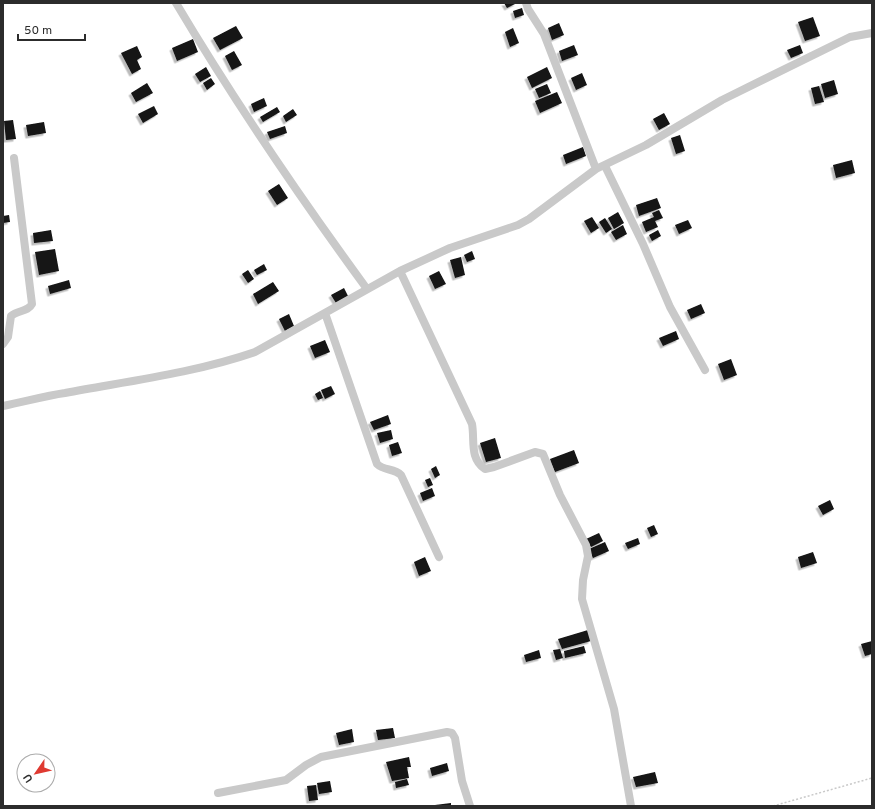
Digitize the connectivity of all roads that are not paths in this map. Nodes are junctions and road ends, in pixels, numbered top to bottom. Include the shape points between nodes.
1 (176, 3) edge
2 (526, 3) edge
3 (872, 33) edge
4 (14, 158) dead end
5 (605, 166) junction
6 (596, 169) junction
7 (400, 271) junction
8 (367, 289) junction
9 (325, 313) junction
10 (3, 344) edge
11 (705, 370) dead end
12 (3, 405) edge
13 (439, 557) dead end
14 (218, 793) dead end
15 (470, 806) edge
16 (631, 806) edge

1 - 8 street via 242,111
2 - 6 street via 544,34
3 - 5 street via 850,38 722,100
4 - 10 street via 32,304 31,308 15,312 11,316 8,338
5 - 6 street
5 - 11 street via 670,307
6 - 7 street via 524,222 450,248
7 - 8 street
7 - 16 street via 472,424 473,452 476,461 485,469 535,452 543,454 560,495 586,545 588,556 582,600 614,709
8 - 9 street
9 - 12 street via 255,352 235,359 155,378
9 - 13 street via 377,464 380,467 394,469 401,475
14 - 15 street via 286,780 321,757 447,732 452,733 455,738 462,781

